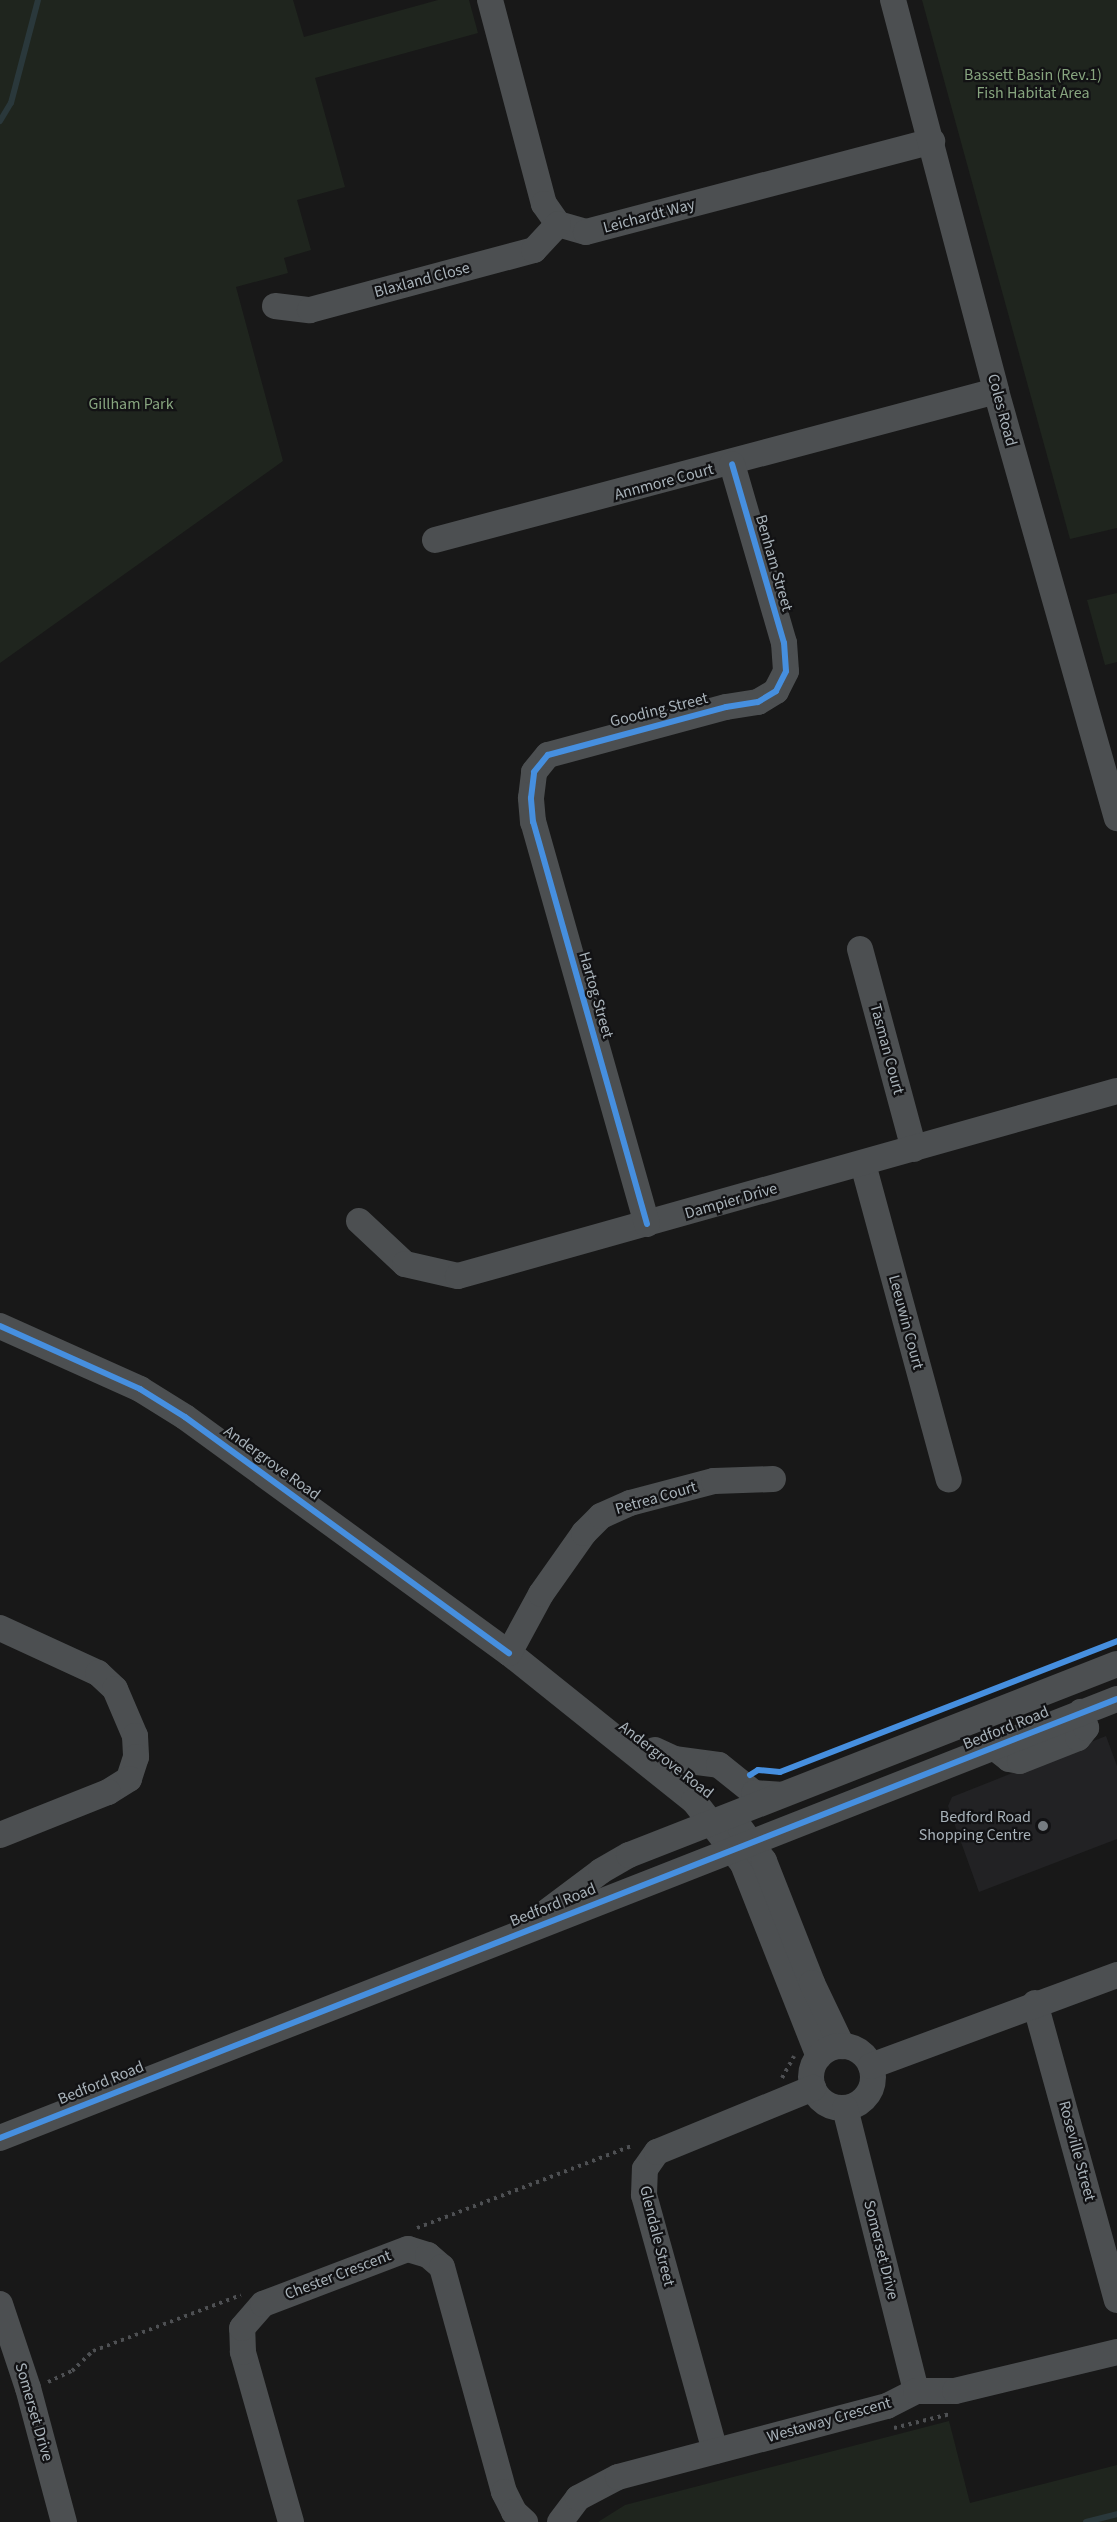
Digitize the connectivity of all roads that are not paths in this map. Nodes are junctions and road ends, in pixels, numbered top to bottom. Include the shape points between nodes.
1 (490, 0) edge
2 (893, 0) edge
3 (932, 141) junction
4 (558, 224) junction
5 (274, 306) dead end
6 (996, 391) junction
7 (732, 464) junction
8 (435, 540) dead end
9 (786, 671) joint
10 (534, 772) joint
11 (1117, 818) edge
12 (860, 949) dead end
13 (1117, 1091) edge
14 (914, 1149) junction
15 (863, 1164) junction
16 (358, 1221) dead end
17 (647, 1224) junction
18 (0, 1326) edge
19 (773, 1479) dead end
20 (949, 1480) dead end
21 (0, 1628) edge
22 (502, 1647) junction
23 (1117, 1664) edge
24 (1117, 1699) edge
25 (655, 1750) junction
26 (781, 1795) junction
27 (721, 1818) junction
28 (0, 1835) edge
29 (742, 1844) junction
30 (504, 1939) junction
31 (1117, 1975) edge
32 (1035, 2003) junction
33 (842, 2046) junction
34 (808, 2051) junction
35 (872, 2066) junction
36 (813, 2088) junction
37 (845, 2108) junction
38 (0, 2138) edge
39 (1117, 2301) edge
40 (0, 2304) edge
41 (1117, 2352) edge
42 (916, 2391) junction
43 (715, 2451) junction
44 (64, 2522) edge
45 (291, 2522) edge
46 (525, 2522) edge
47 (560, 2522) edge

1 - 4 street via 544,204
2 - 3 street, Coles Road
3 - 4 street, Leichardt Way via 586,232
3 - 6 street, Coles Road
4 - 5 street, Blaxland Close via 534,250 310,310
6 - 7 street, Annmore Court
6 - 11 street, Coles Road
7 - 8 street, Annmore Court
7 - 9 street, Benham Street via 784,643
9 - 10 street, Gooding Street via 776,691 758,702 576,745 548,755
10 - 17 street, Hartog Street via 533,822
12 - 14 street, Tasman Court
13 - 14 street, Dampier Drive
14 - 15 street, Dampier Drive
15 - 17 street, Dampier Drive
15 - 20 street, Leeuwin Court
16 - 17 street, Dampier Drive via 405,1264 458,1276
18 - 22 street, Andergrove Road via 140,1389 185,1417
19 - 22 street, Petrea Court via 720,1480 612,1510 590,1526
21 - 28 street via 98,1673 115,1689 135,1736 136,1757 129,1779 108,1792
22 - 25 street, Andergrove Road via 592,1703
22 - 27 street, Andergrove Road
23 - 26 street, Bedford Road
24 - 29 street, Bedford Road
25 - 26 street via 674,1759 719,1765 761,1796
25 - 27 street, Andergrove Road via 701,1784
26 - 27 street, Bedford Road
27 - 29 street, Andergrove Road
27 - 30 street, Bedford Road via 610,1864
29 - 30 street, Bedford Road
29 - 33 street via 764,1861 812,1983
29 - 34 street via 749,1876
30 - 38 street, Bedford Road
31 - 32 street
32 - 35 street
32 - 39 street, Roseville Street
33 - 34 street
33 - 35 street via 865,2055
34 - 36 street
35 - 37 street via 869,2094
36 - 37 street via 826,2104
36 - 43 street, Glendale Street via 657,2152 645,2169 644,2195
37 - 42 street, Somerset Drive
40 - 44 street, Somerset Drive via 28,2388
41 - 42 street, Westaway Crescent via 954,2391
42 - 43 street, Westaway Crescent via 888,2406
43 - 47 street via 598,2484 578,2498
45 - 46 street, Chester Crescent via 243,2352 242,2328 263,2304 408,2249 428,2255 442,2267 504,2492 514,2512

